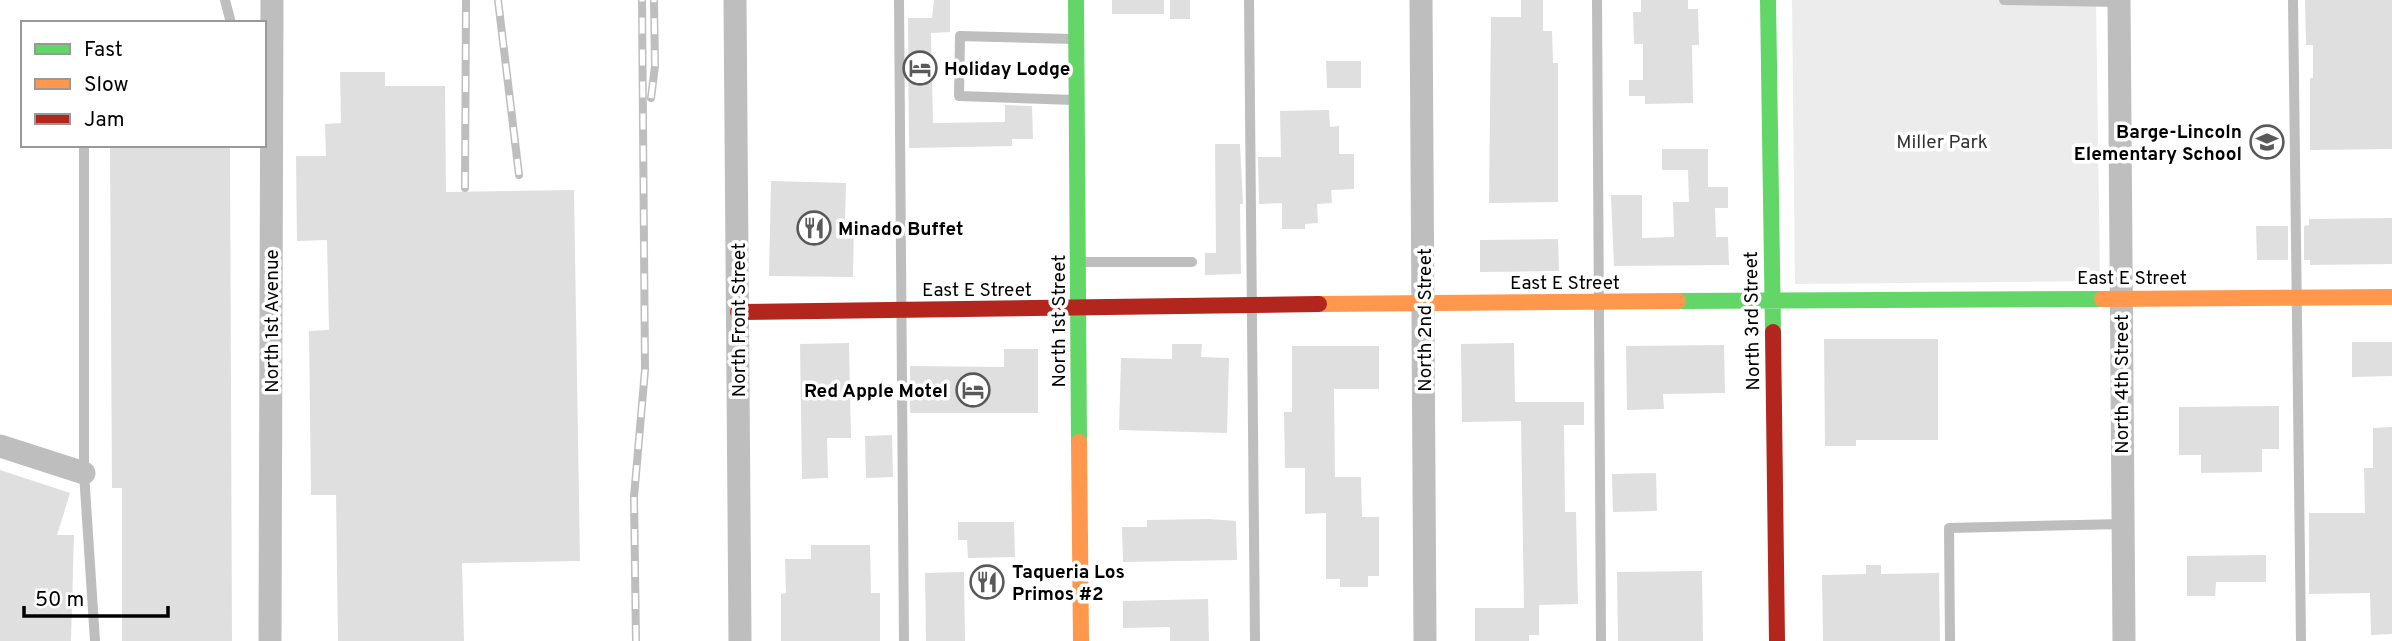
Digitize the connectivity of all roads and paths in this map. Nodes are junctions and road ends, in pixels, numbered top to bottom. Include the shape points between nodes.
1 (225, 0) edge
2 (272, 0) edge
3 (735, 0) edge
4 (899, 0) edge
5 (1076, 0) edge
6 (1249, 0) edge
7 (1421, 0) edge
8 (1597, 0) edge
9 (1768, 0) edge
10 (2004, 0) edge
11 (2293, 0) edge
12 (2119, 1) edge
13 (230, 21) edge
14 (1076, 39) junction
15 (1077, 100) junction
16 (84, 147) edge
17 (261, 147) edge
18 (272, 190) junction
19 (1079, 262) junction
20 (1192, 262) dead end
21 (2297, 297) junction
22 (2392, 297) edge
23 (2121, 298) junction
24 (1772, 300) junction
25 (1424, 303) junction
26 (1597, 304) junction
27 (1252, 306) junction
28 (1079, 309) junction
29 (901, 310) junction
30 (738, 312) junction
31 (0, 446) edge
32 (84, 473) junction
33 (2123, 524) junction
34 (95, 641) edge
35 (270, 641) edge
36 (740, 641) edge
37 (904, 641) edge
38 (1081, 641) edge
39 (1255, 641) edge
40 (1425, 641) edge
41 (1601, 641) edge
42 (1777, 641) edge
43 (1950, 641) edge
44 (2124, 641) edge
45 (2301, 641) edge

1 - 13 lane
2 - 18 street, North 1st Avenue
3 - 30 street, North Front Street
4 - 29 lane
5 - 14 street, North 1st Street
6 - 27 lane
7 - 25 street, North 2nd Street
8 - 26 lane
9 - 24 street, North 3rd Street
10 - 12 lane
11 - 21 lane
12 - 23 street, North 4th Street
14 - 15 street, North 1st Street
14 - 15 lane via 960,36 959,96
15 - 19 street, North 1st Street
16 - 32 lane
17 - 18 lane
18 - 35 street, North 1st Avenue
19 - 20 lane
19 - 28 street, North 1st Street
21 - 22 street, East E Street
21 - 23 street, East E Street
21 - 45 lane
23 - 24 street, East E Street
23 - 33 street, North 4th Street
24 - 26 street, East E Street
24 - 42 street, North 3rd Street
25 - 26 street, East E Street
25 - 27 street, East E Street
25 - 40 street, North 2nd Street
26 - 41 lane
27 - 28 street, East E Street
27 - 39 lane
28 - 29 street, East E Street
28 - 38 street, North 1st Street
29 - 30 street, East E Street
29 - 37 lane
30 - 36 street, North Front Street
31 - 32 street
32 - 34 lane
33 - 43 lane via 1949,527
33 - 44 street, North 4th Street

